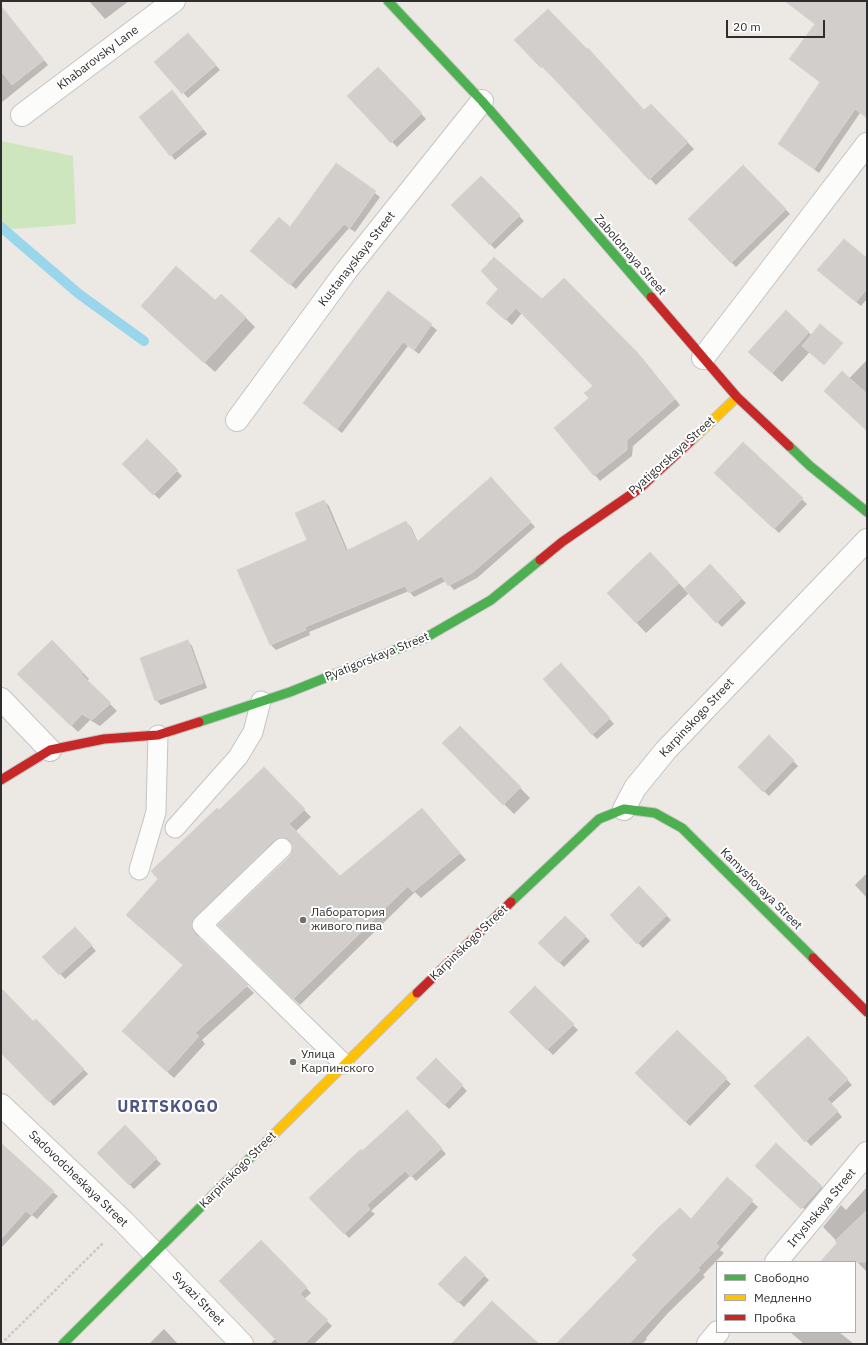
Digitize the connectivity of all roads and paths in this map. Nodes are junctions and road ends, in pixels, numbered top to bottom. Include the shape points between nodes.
1 (174, 1) edge
2 (388, 1) edge
3 (482, 102) junction
4 (22, 115) dead end
5 (867, 144) edge
6 (703, 358) junction
7 (737, 397) junction
8 (237, 420) dead end
9 (867, 512) edge
10 (867, 540) edge
11 (1, 699) edge
12 (261, 701) junction
13 (158, 735) junction
14 (50, 750) junction
15 (1, 780) edge
16 (624, 809) junction
17 (174, 828) dead end
18 (282, 848) dead end
19 (139, 870) dead end
20 (867, 1012) edge
21 (344, 1064) junction
22 (1, 1105) edge
23 (867, 1153) edge
24 (124, 1222) junction
25 (154, 1253) junction
26 (777, 1261) edge
27 (717, 1333) edge
28 (1, 1344) edge
29 (63, 1344) edge
30 (242, 1344) edge
31 (708, 1344) edge

1 - 4 street, Khabarovsky Lane
2 - 3 street, Zabolotnaya Street
3 - 6 street, Zabolotnaya Street
3 - 8 street, Kustanayskaya Street via 346,271
5 - 6 street
6 - 7 street, Zabolotnaya Street
7 - 9 street, Zabolotnaya Street via 810,466
7 - 12 street, Pyatigorskaya Street via 639,489 562,542 491,600 425,638
10 - 16 street, Karpinskogo Street via 666,750 635,788
11 - 14 street
12 - 13 street, Pyatigorskaya Street
12 - 17 lane via 253,732 238,757
13 - 14 street, Pyatigorskaya Street via 104,739
13 - 19 lane via 156,812
14 - 15 street, Pyatigorskaya Street
16 - 20 street, Kamyshovaya Street via 656,813 682,828
16 - 21 street, Karpinskogo Street via 599,819 586,830
18 - 21 lane via 202,925
21 - 25 street, Karpinskogo Street
22 - 24 street, Sadovodcheskaya Street
23 - 26 street, Irtyshskaya Street
24 - 25 street, Sadovodcheskaya Street
24 - 28 path
25 - 29 street, Karpinskogo Street
25 - 30 street, Svyazi Street
27 - 31 street

